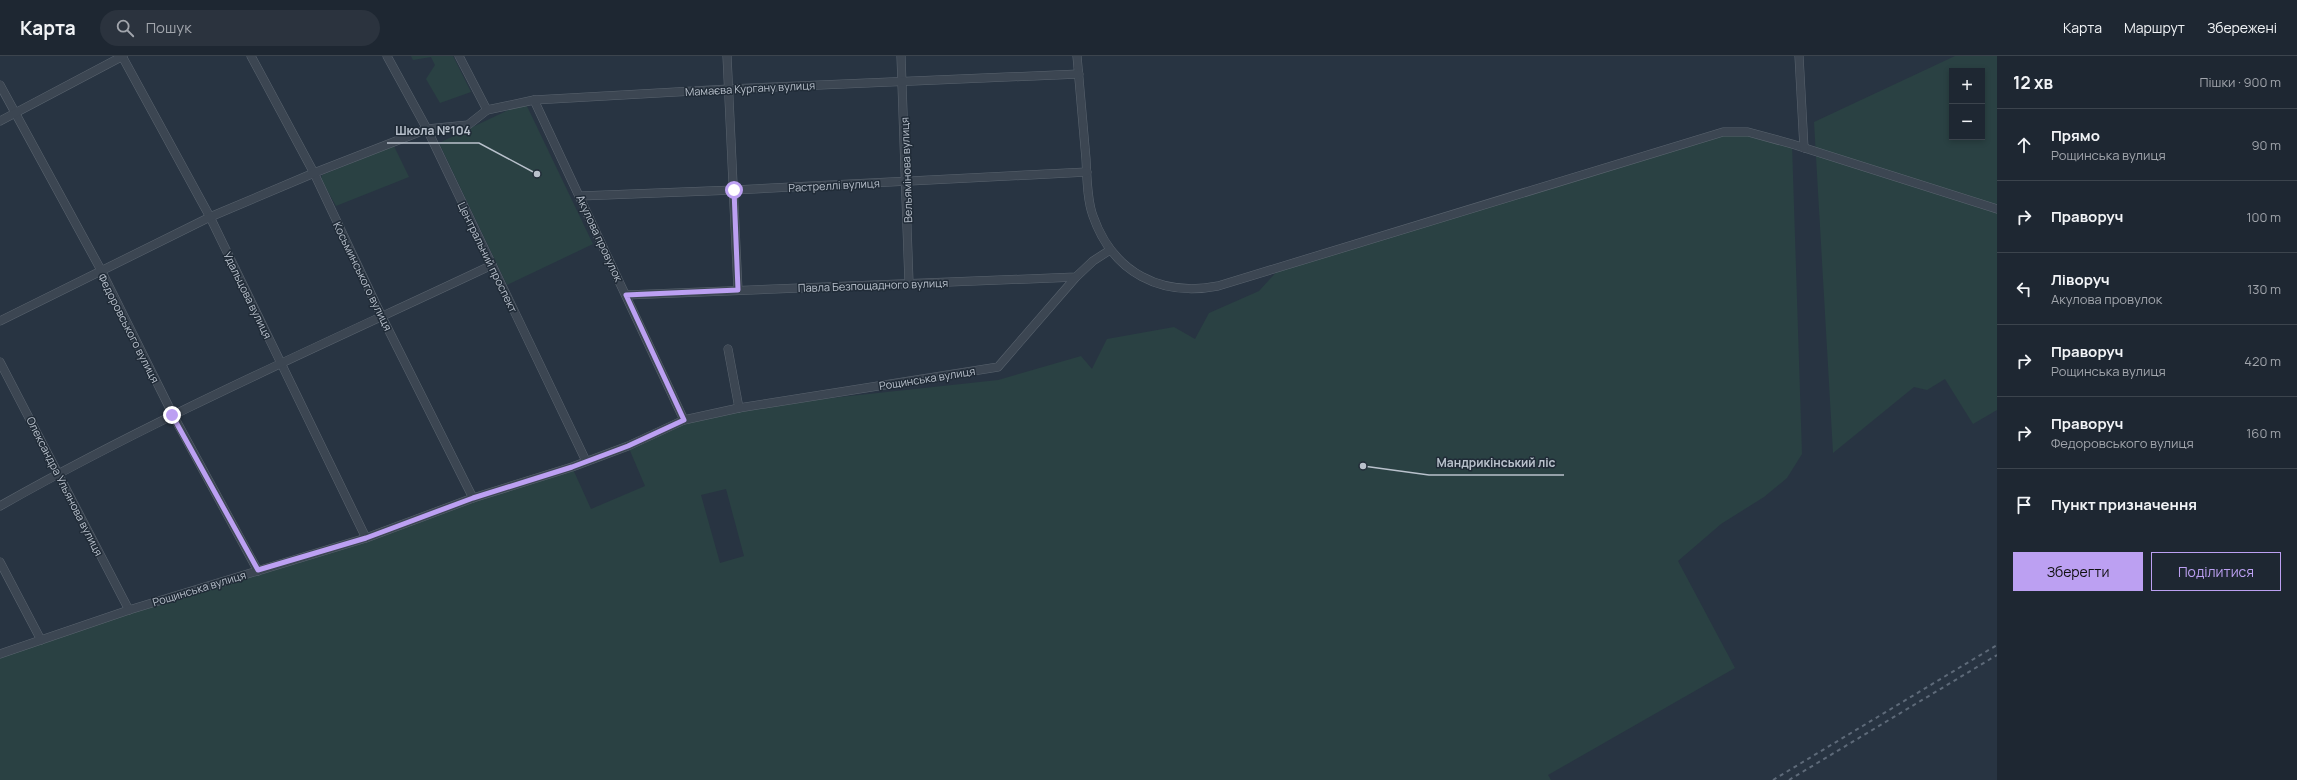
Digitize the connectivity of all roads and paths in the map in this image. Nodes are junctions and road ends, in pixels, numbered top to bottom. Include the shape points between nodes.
1 (123, 56) edge
2 (251, 56) edge
3 (387, 56) edge
4 (459, 56) edge
5 (728, 56) edge
6 (901, 56) edge
7 (1077, 56) edge
8 (1800, 56) edge
9 (1079, 74) junction
10 (902, 82) junction
11 (0, 85) edge
12 (729, 89) junction
13 (534, 100) junction
14 (487, 110) junction
15 (16, 113) junction
16 (0, 121) edge
17 (427, 129) junction
18 (1804, 148) junction
19 (1087, 172) junction
20 (314, 173) junction
21 (907, 181) junction
22 (734, 190) junction
23 (580, 196) junction
24 (1997, 209) edge
25 (210, 217) junction
26 (1110, 250) junction
27 (492, 265) junction
28 (100, 270) junction
29 (1076, 277) junction
30 (909, 283) junction
31 (738, 290) junction
32 (626, 295) junction
33 (382, 317) junction
34 (0, 321) edge
35 (728, 349) dead end
36 (0, 362) edge
37 (282, 364) junction
38 (739, 408) junction
39 (172, 415) junction
40 (684, 420) junction
41 (586, 461) junction
42 (58, 473) junction
43 (473, 498) junction
44 (0, 506) edge
45 (366, 538) junction
46 (0, 562) edge
47 (258, 570) junction
48 (129, 610) junction
49 (41, 640) junction
50 (0, 654) edge

1 - 15 street
1 - 25 street, Удальцова вулиця
2 - 20 street, Косьминського вулиця
3 - 17 street, Центральний проспект
4 - 14 street
5 - 12 street
6 - 10 street, Вельямінова вулиця
7 - 9 street
8 - 18 street
9 - 10 street, Мамаєва Кургану вулиця
9 - 19 street
10 - 12 street, Мамаєва Кургану вулиця
10 - 21 street, Вельямінова вулиця
11 - 15 street, Федоровського вулиця
12 - 13 street, Мамаєва Кургану вулиця
12 - 22 street
13 - 14 street, Мамаєва Кургану вулиця
13 - 23 street, Акулова провулок
14 - 17 street, Мамаєва Кургану вулиця via 468,125
15 - 16 street
15 - 28 street, Федоровського вулиця
17 - 20 street, Мамаєва Кургану вулиця
17 - 27 street, Центральний проспект
18 - 24 street
18 - 26 street via 1748,132 1723,132 1201,290 1163,286 1133,272
19 - 21 street, Растреллі вулиця
19 - 26 street via 1093,215
20 - 25 street, Мамаєва Кургану вулиця
20 - 33 street, Косьминського вулиця
21 - 22 street, Растреллі вулиця
21 - 30 street, Вельямінова вулиця
22 - 23 street, Растреллі вулиця
22 - 31 street
23 - 32 street, Акулова провулок
25 - 28 street, Мамаєва Кургану вулиця
25 - 37 street, Удальцова вулиця
26 - 29 street
27 - 33 street
27 - 41 street, Центральний проспект
28 - 34 street, Мамаєва Кургану вулиця
28 - 39 street, Федоровського вулиця
29 - 30 street, Павла Безпощадного вулиця
29 - 38 street, Рощинська вулиця via 998,367
30 - 31 street, Павла Безпощадного вулиця
31 - 32 street, Павла Безпощадного вулиця
32 - 40 street, Акулова провулок
33 - 37 street
33 - 43 street, Косьминського вулиця
35 - 38 street
36 - 42 street, Олександра Ульянова вулиця
37 - 39 street
37 - 45 street, Удальцова вулиця
38 - 40 street, Рощинська вулиця
39 - 42 street
39 - 47 street, Федоровського вулиця
40 - 41 street, Рощинська вулиця via 628,446
41 - 43 street, Рощинська вулиця
42 - 44 street
42 - 48 street, Олександра Ульянова вулиця
43 - 45 street, Рощинська вулиця
45 - 47 street, Рощинська вулиця
46 - 49 street
47 - 48 street, Рощинська вулиця
48 - 49 street, Рощинська вулиця
49 - 50 street, Рощинська вулиця

